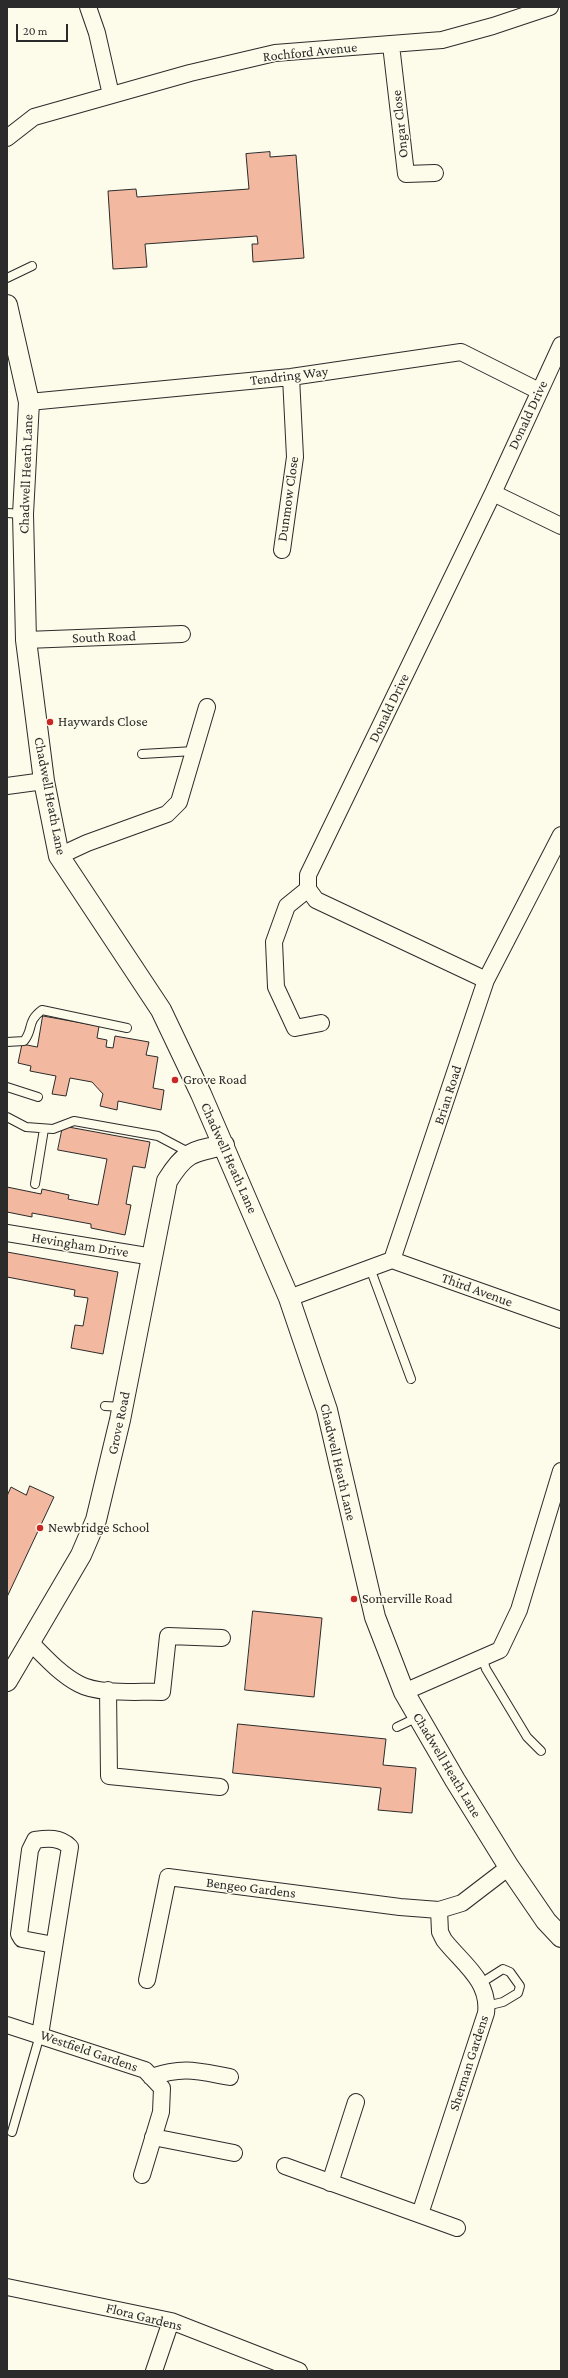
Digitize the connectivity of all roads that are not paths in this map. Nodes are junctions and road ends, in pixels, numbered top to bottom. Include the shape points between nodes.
1 (88, 7) edge
2 (550, 7) edge
3 (391, 45) junction
4 (111, 95) junction
5 (7, 138) edge
6 (435, 173) dead end
7 (32, 266) dead end
8 (7, 278) edge
9 (7, 306) edge
10 (561, 345) edge
11 (291, 377) junction
12 (539, 391) junction
13 (29, 402) junction
14 (493, 493) junction
15 (15, 514) edge
16 (561, 526) edge
17 (282, 550) dead end
18 (182, 634) dead end
19 (26, 640) junction
20 (207, 706) dead end
21 (194, 752) junction
22 (142, 754) dead end
23 (44, 781) junction
24 (7, 786) edge
25 (561, 835) edge
26 (59, 856) junction
27 (308, 889) junction
28 (486, 980) junction
29 (321, 1023) dead end
30 (127, 1028) dead end
31 (7, 1042) edge
32 (7, 1087) edge
33 (38, 1097) dead end
34 (7, 1117) edge
35 (44, 1129) junction
36 (224, 1145) junction
37 (190, 1152) junction
38 (35, 1184) dead end
39 (7, 1233) edge
40 (153, 1257) junction
41 (392, 1260) junction
42 (370, 1268) junction
43 (289, 1298) junction
44 (561, 1320) edge
45 (411, 1379) dead end
46 (561, 1470) edge
47 (222, 1638) dead end
48 (30, 1642) junction
49 (482, 1657) junction
50 (7, 1681) edge
51 (108, 1690) junction
52 (404, 1692) junction
53 (418, 1716) junction
54 (397, 1727) dead end
55 (541, 1751) dead end
56 (220, 1787) dead end
57 (509, 1867) junction
58 (439, 1910) junction
59 (561, 1937) edge
60 (54, 1945) junction
61 (147, 1980) dead end
62 (481, 1983) junction
63 (486, 2006) junction
64 (7, 2025) edge
65 (40, 2035) junction
66 (151, 2077) junction
67 (230, 2077) dead end
68 (356, 2102) dead end
69 (12, 2132) dead end
70 (153, 2137) junction
71 (234, 2153) dead end
72 (285, 2166) dead end
73 (142, 2174) dead end
74 (330, 2183) junction
75 (420, 2214) junction
76 (457, 2228) dead end
77 (7, 2287) edge
78 (171, 2321) junction
79 (154, 2371) edge
80 (299, 2371) edge

1 - 4 street via 97,33
2 - 3 street, Rochford Avenue via 442,40
3 - 4 street, Rochford Avenue via 275,53
3 - 6 street, Ongar Close via 406,174
4 - 5 street, Rochford Avenue via 34,117
7 - 8 lane
9 - 13 street, Chadwell Heath Lane
10 - 12 street, Donald Drive
11 - 12 street, Tendring Way via 462,352
11 - 13 street, Tendring Way
11 - 17 street, Dunmow Close via 296,457
12 - 14 street, Donald Drive
13 - 15 street, Chadwell Heath Lane
14 - 16 street
14 - 27 street, Donald Drive via 308,875
15 - 19 street, Chadwell Heath Lane
18 - 19 street, South Road
19 - 23 street, Chadwell Heath Lane
20 - 21 street
21 - 22 lane
21 - 26 street via 179,802 168,814 87,843
23 - 24 street
23 - 26 street, Chadwell Heath Lane
25 - 28 street, Brian Road
26 - 36 street, Chadwell Heath Lane via 161,1010
27 - 28 street via 316,900
27 - 29 street via 287,906 274,942 276,986 296,1028
28 - 41 street, Brian Road
30 - 31 lane via 42,1010 32,1017 28,1036 24,1041
32 - 33 lane
34 - 35 lane via 26,1127
35 - 37 lane via 53,1129 74,1121 87,1123 158,1136
35 - 38 lane
36 - 37 street
36 - 43 street, Chadwell Heath Lane
37 - 40 street, Grove Road via 177,1165 167,1181
39 - 40 street, Hevingham Drive
40 - 48 street, Grove Road via 113,1407 96,1520 81,1555
41 - 42 street
41 - 44 street, Third Avenue
42 - 43 street
42 - 45 lane
43 - 52 street, Chadwell Heath Lane via 327,1410 375,1617
46 - 49 street via 519,1610 500,1650
47 - 51 street via 168,1636 162,1692
48 - 50 street, Grove Road
48 - 51 street via 65,1675 80,1685
49 - 52 street
49 - 55 lane via 486,1669 527,1737
51 - 56 street via 108,1776
52 - 53 street, Chadwell Heath Lane
53 - 54 lane
53 - 57 street, Chadwell Heath Lane
57 - 58 street via 462,1903
57 - 59 street, Chadwell Heath Lane via 546,1921
58 - 61 street, Bengeo Gardens via 168,1877
58 - 62 street, Sherman Gardens via 440,1932 444,1940
60 - 60 street via 22,1940 18,1934 30,1850 35,1840 48,1838 64,1840 70,1847
60 - 65 street
62 - 63 street, Sherman Gardens
62 - 63 lane via 503,1969 510,1972 520,1986 518,1994
63 - 75 street, Sherman Gardens
64 - 65 street, Westfield Gardens
65 - 66 street, Westfield Gardens via 144,2070
65 - 69 lane
66 - 67 street via 172,2070
66 - 70 street, Westfield Gardens via 162,2088 161,2112
68 - 74 street
70 - 71 street
70 - 73 street, Westfield Gardens
72 - 74 street
74 - 75 street
75 - 76 street
77 - 78 street, Flora Gardens
78 - 79 street
78 - 80 street, Flora Gardens

